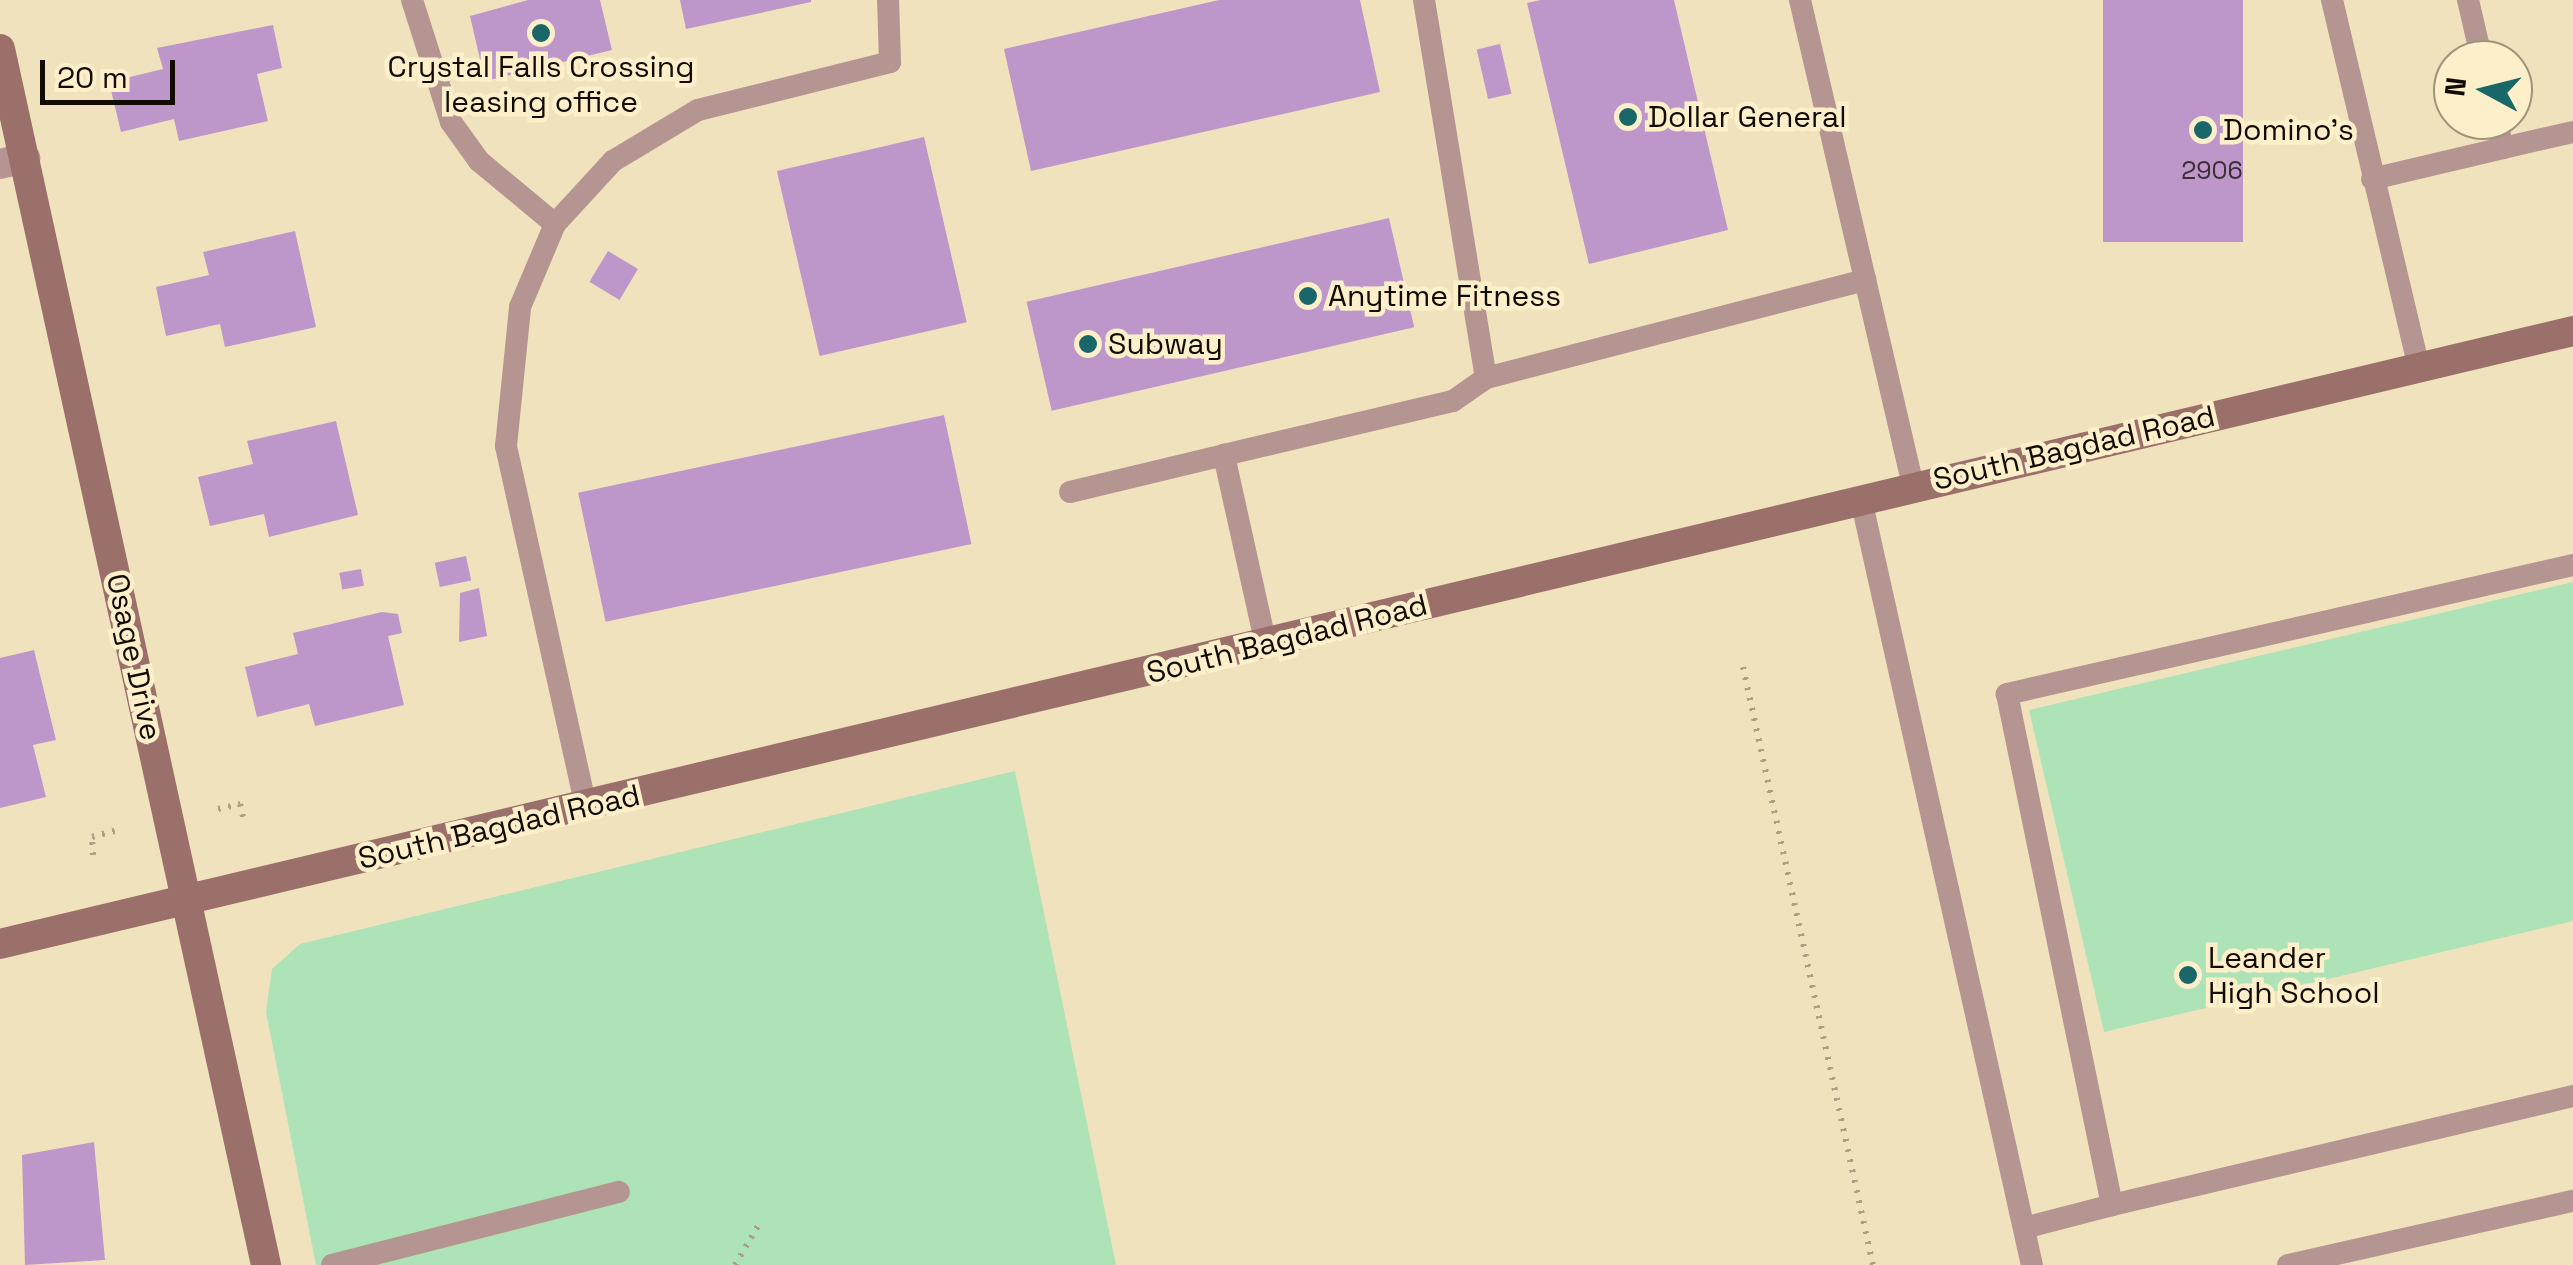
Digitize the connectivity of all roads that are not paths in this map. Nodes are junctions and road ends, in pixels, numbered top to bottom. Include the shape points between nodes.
1 (412, 0) edge
2 (888, 0) edge
3 (1424, 0) edge
4 (1800, 0) edge
5 (2332, 0) edge
6 (2468, 0) edge
7 (2477, 40) edge
8 (0, 49) edge
9 (2573, 132) edge
10 (2501, 140) edge
11 (2503, 148) junction
12 (12, 161) edge
13 (2372, 178) junction
14 (556, 224) junction
15 (1866, 280) junction
16 (2573, 331) edge
17 (2419, 368) junction
18 (1486, 378) junction
19 (1224, 455) junction
20 (1913, 486) junction
21 (1070, 492) dead end
22 (1861, 500) junction
23 (2573, 565) edge
24 (1266, 645) junction
25 (586, 807) junction
26 (186, 899) junction
27 (0, 944) edge
28 (2573, 1096) edge
29 (619, 1192) dead end
30 (2573, 1202) edge
31 (2112, 1205) junction
32 (2024, 1228) junction
33 (266, 1265) edge
34 (332, 1265) edge
35 (2032, 1265) edge
36 (2288, 1265) edge

1 - 14 lane via 451,122 479,161
2 - 14 lane via 890,62 698,110 613,161
3 - 18 lane
4 - 15 lane
5 - 13 lane
6 - 7 lane
8 - 12 main road, Osage Drive
9 - 11 lane
10 - 11 lane
11 - 13 lane
12 - 26 main road, Osage Drive
13 - 17 lane
14 - 25 lane via 508,357 506,446
15 - 18 lane
15 - 20 lane
16 - 17 main road, South Bagdad Road
17 - 20 main road, South Bagdad Road
18 - 19 lane via 1453,401
19 - 21 lane
19 - 24 lane
20 - 22 main road, South Bagdad Road
22 - 24 main road, South Bagdad Road
22 - 32 lane
23 - 31 lane via 2007,694
24 - 25 main road, South Bagdad Road
25 - 26 main road, South Bagdad Road
26 - 27 main road, South Bagdad Road
26 - 33 main road, Osage Drive
28 - 31 lane
29 - 34 lane
30 - 36 lane
31 - 32 lane
32 - 35 lane

